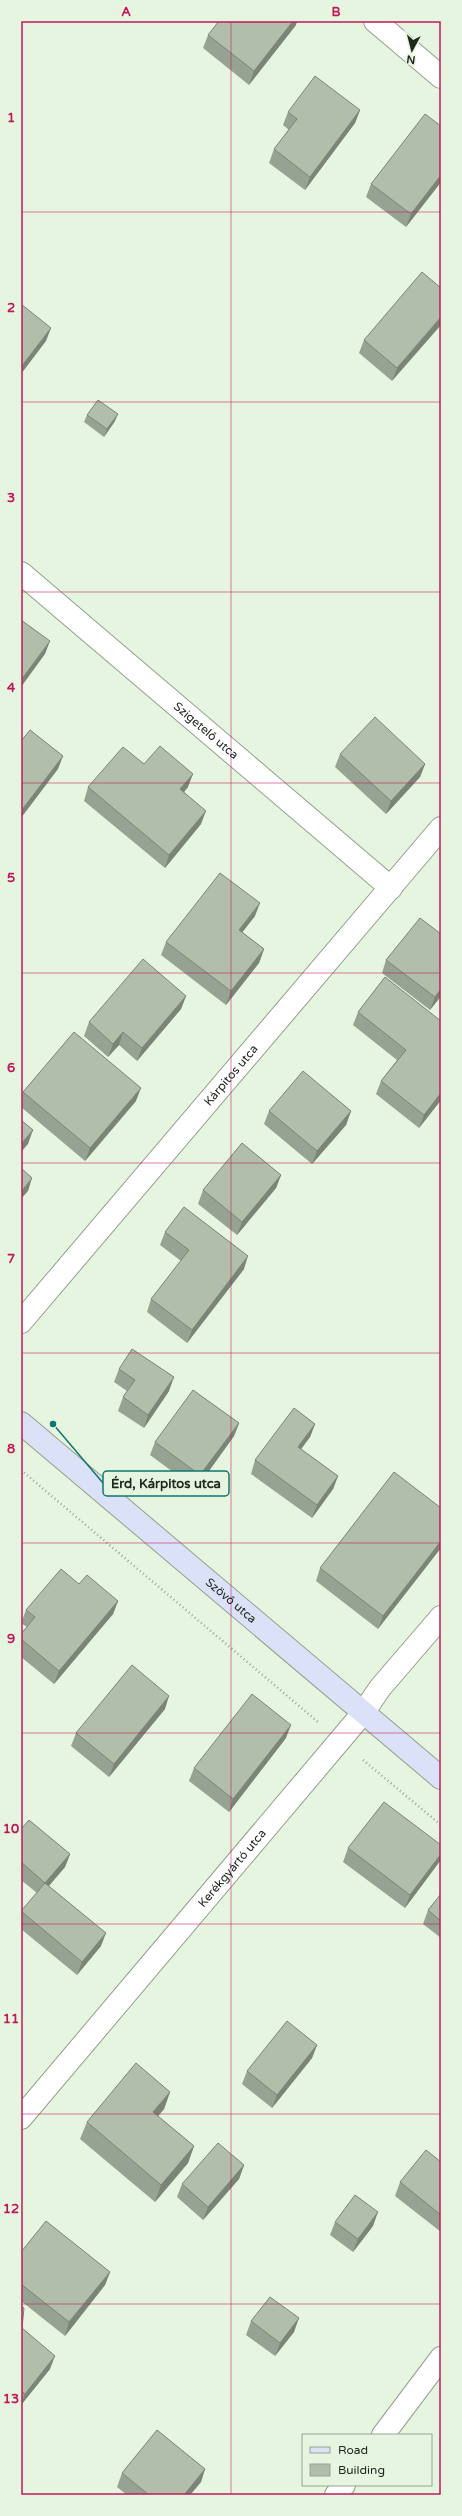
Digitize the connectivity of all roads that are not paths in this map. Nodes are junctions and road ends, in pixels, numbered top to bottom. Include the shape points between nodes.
1 (375, 21) edge
2 (441, 77) edge
3 (21, 573) edge
4 (441, 828) edge
5 (391, 888) junction
6 (21, 1322) edge
7 (21, 1424) edge
8 (441, 1616) edge
9 (363, 1713) junction
10 (441, 1778) edge
11 (21, 2118) edge
12 (441, 2358) edge
13 (384, 2434) edge
14 (343, 2486) edge
15 (336, 2495) edge

1 - 2 street
3 - 5 street, Szigetelő utca
4 - 5 street, Kárpitos utca
5 - 6 street, Kárpitos utca
7 - 9 street, Szövő utca
8 - 9 street, Kerékgyártó utca via 380,1688
9 - 10 street, Szövő utca
9 - 11 street, Kerékgyártó utca
12 - 13 street
14 - 15 street

